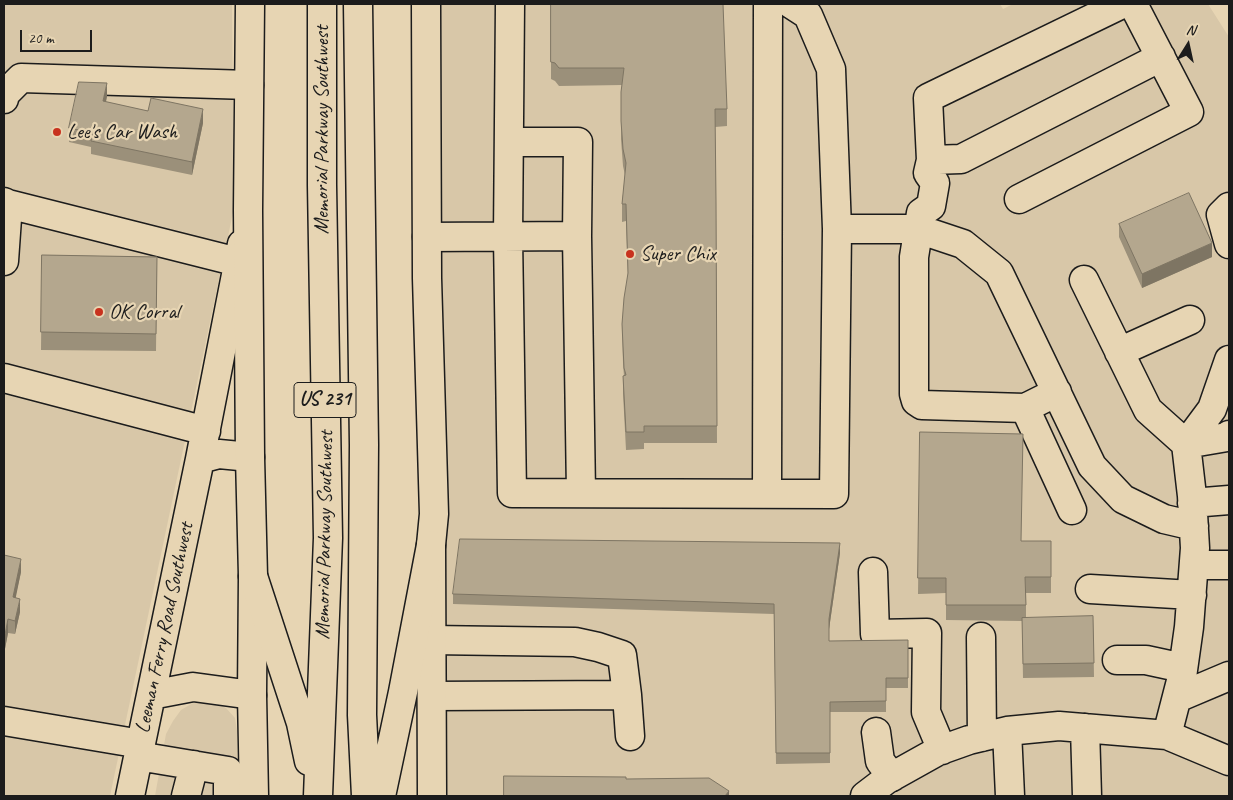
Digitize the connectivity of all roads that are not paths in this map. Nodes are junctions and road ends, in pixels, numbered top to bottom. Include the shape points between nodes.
1 (250, 4) edge
2 (322, 4) edge
3 (358, 4) edge
4 (426, 4) edge
5 (510, 4) edge
6 (768, 4) edge
7 (791, 4) edge
8 (1122, 4) edge
9 (1133, 4) edge
10 (1161, 56) junction
11 (249, 85) junction
12 (4, 99) edge
13 (509, 142) junction
14 (929, 166) junction
15 (1018, 199) dead end
16 (6, 203) edge
17 (1229, 207) edge
18 (248, 210) junction
19 (919, 221) junction
20 (837, 229) junction
21 (577, 236) junction
22 (427, 237) junction
23 (508, 237) junction
24 (1229, 244) edge
25 (4, 261) edge
26 (238, 262) junction
27 (1084, 280) dead end
28 (1190, 320) dead end
29 (1119, 352) junction
30 (1229, 360) edge
31 (4, 378) edge
32 (1057, 392) junction
33 (1025, 408) junction
34 (206, 431) junction
35 (1229, 435) edge
36 (1186, 444) junction
37 (250, 457) junction
38 (200, 459) junction
39 (581, 493) junction
40 (767, 494) junction
41 (1229, 500) edge
42 (1072, 510) dead end
43 (1193, 514) junction
44 (431, 544) junction
45 (1194, 565) junction
46 (1229, 565) edge
47 (873, 572) dead end
48 (253, 576) junction
49 (1090, 590) dead end
50 (1192, 595) junction
51 (981, 637) dead end
52 (432, 640) junction
53 (1117, 660) dead end
54 (1183, 668) junction
55 (1229, 676) edge
56 (151, 695) junction
57 (252, 695) junction
58 (627, 695) junction
59 (432, 696) junction
60 (1177, 698) junction
61 (4, 721) edge
62 (1086, 728) junction
63 (876, 732) dead end
64 (994, 734) junction
65 (1167, 735) junction
66 (630, 736) dead end
67 (140, 750) junction
68 (942, 750) junction
69 (1229, 761) edge
70 (194, 765) junction
71 (241, 784) edge
72 (878, 790) edge
73 (130, 796) edge
74 (186, 796) edge
75 (317, 796) edge
76 (366, 796) edge
77 (381, 796) edge
78 (432, 796) edge
79 (1010, 796) edge
80 (1087, 796) edge

1 - 11 main road
2 - 75 main road, Memorial Parkway Southwest / US 231 via 328,538
3 - 76 main road, Memorial Parkway Southwest / US 231 via 364,445 362,716
4 - 22 main road
5 - 13 main road
6 - 40 main road
7 - 20 main road via 808,16 831,69
8 - 14 main road via 928,98
9 - 10 main road
10 - 14 main road via 961,159
10 - 15 main road via 1189,112
11 - 12 main road via 21,78
11 - 18 main road
13 - 21 main road via 578,142
13 - 23 main road
14 - 19 main road via 918,180 914,203
16 - 25 main road
16 - 26 main road
17 - 24 main road via 1221,215
18 - 26 main road, Leeman Ferry Road Southwest
18 - 37 main road
19 - 20 main road
19 - 32 main road via 962,244 999,273
19 - 33 main road via 914,257 916,401 922,405
20 - 40 main road via 834,494
21 - 23 main road
21 - 39 main road
22 - 23 main road
22 - 44 main road via 434,514
23 - 39 main road via 512,493
26 - 34 main road, Leeman Ferry Road Southwest
27 - 29 main road
28 - 29 main road
29 - 36 main road via 1148,410
30 - 36 main road via 1212,409
31 - 34 main road
32 - 33 main road
32 - 43 main road via 1092,466 1123,499 1164,519
33 - 42 main road
34 - 38 main road, Leeman Ferry Road Southwest
35 - 36 main road
36 - 43 main road
37 - 38 main road via 219,454
37 - 48 main road
38 - 56 main road, Leeman Ferry Road Southwest
39 - 40 main road
41 - 43 main road
43 - 45 main road
44 - 52 main road
44 - 77 main road
45 - 46 main road
45 - 50 main road
47 - 68 main road via 875,634 927,633 926,712
48 - 57 main road
48 - 75 main road via 301,723
49 - 50 main road
50 - 54 main road
51 - 64 main road
52 - 58 main road via 575,642 598,647 622,655
52 - 59 main road
53 - 54 main road via 1146,660
54 - 60 main road
55 - 60 main road
56 - 57 main road via 193,687
56 - 67 main road, Leeman Ferry Road Southwest
57 - 71 main road
58 - 59 main road
58 - 66 main road
59 - 78 main road
60 - 65 main road
61 - 67 main road
62 - 64 main road via 1059,726
62 - 65 main road
62 - 80 main road
63 - 72 main road via 880,761
64 - 68 main road
64 - 79 main road via 1010,783
65 - 69 main road
67 - 70 main road
67 - 73 main road, Leeman Ferry Road Southwest
68 - 72 main road
70 - 71 main road
70 - 74 main road

